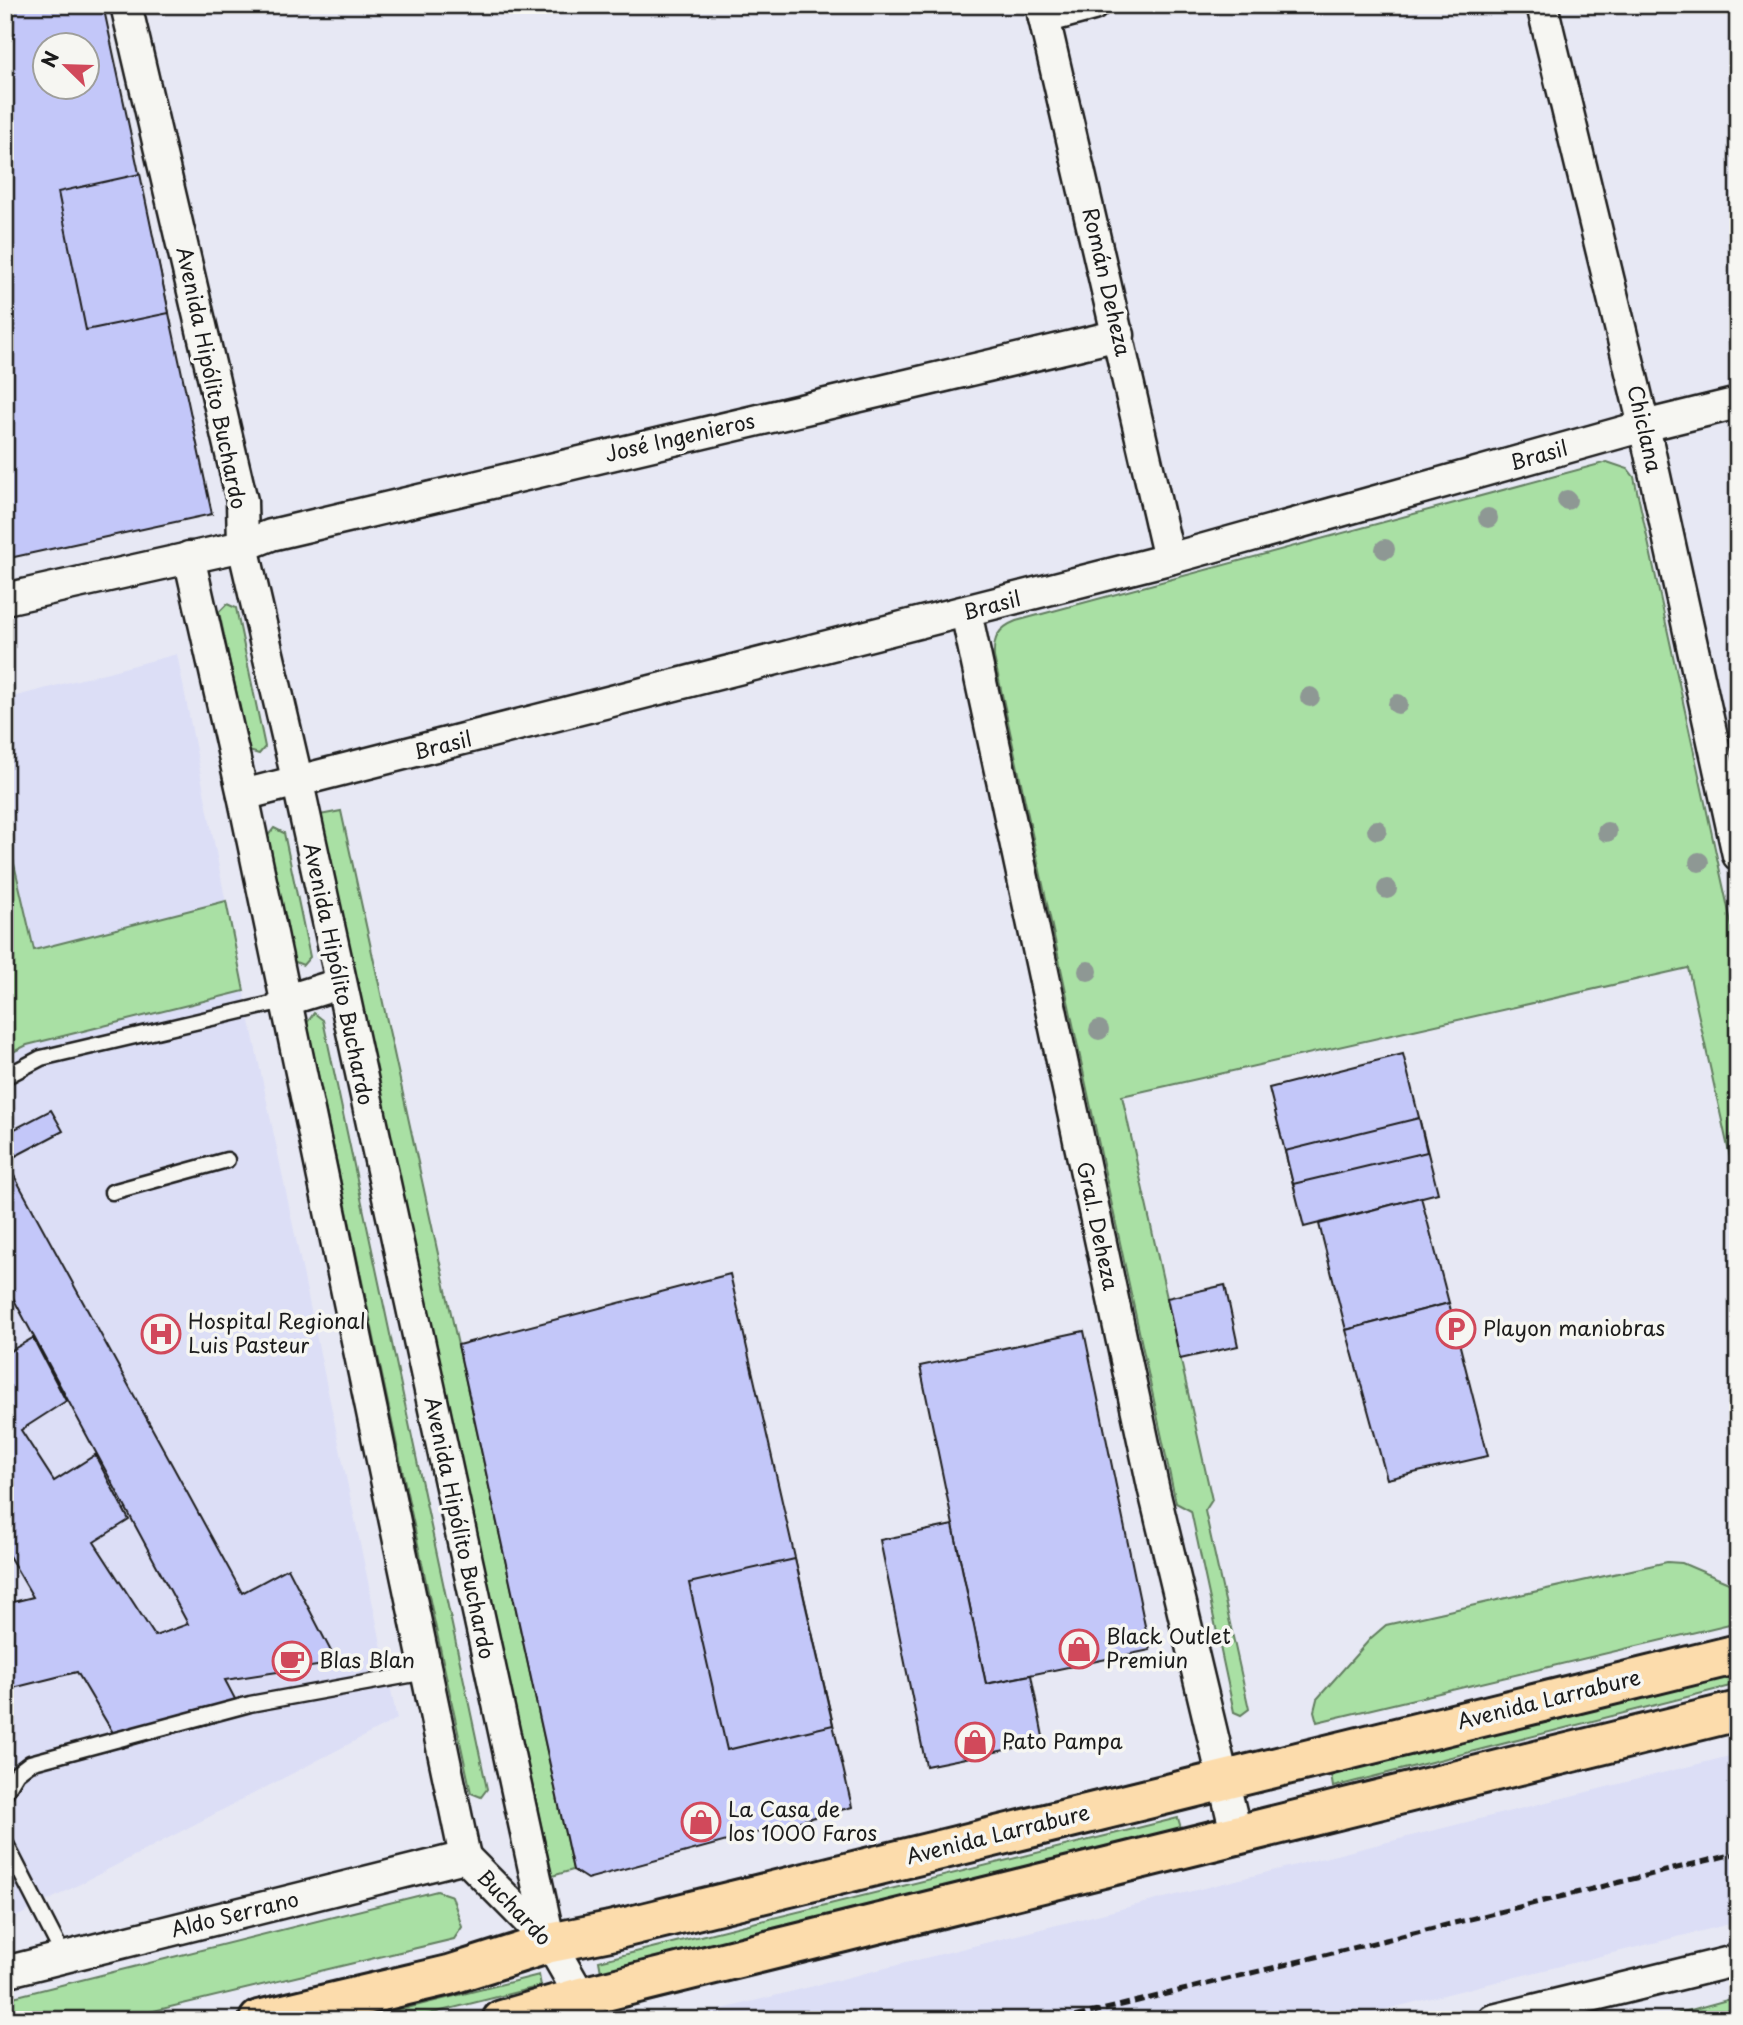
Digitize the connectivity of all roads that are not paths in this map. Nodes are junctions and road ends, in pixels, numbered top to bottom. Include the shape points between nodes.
1 (126, 5) edge
2 (1093, 5) edge
3 (1542, 5) edge
4 (1043, 11) edge
5 (1119, 335) junction
6 (1738, 404) edge
7 (1644, 426) junction
8 (243, 546) junction
9 (189, 557) junction
10 (1169, 559) junction
11 (5, 599) edge
12 (966, 612) junction
13 (298, 783) junction
14 (243, 795) junction
15 (1738, 855) edge
16 (339, 984) junction
17 (284, 1001) junction
18 (5, 1077) edge
19 (227, 1160) dead end
20 (112, 1192) dead end
21 (1738, 1654) edge
22 (426, 1672) junction
23 (1738, 1711) edge
24 (1224, 1779) junction
25 (5, 1793) edge
26 (1237, 1837) junction
27 (5, 1842) edge
28 (465, 1857) junction
29 (550, 1943) junction
30 (64, 1957) junction
31 (1738, 1960) edge
32 (5, 1972) edge
33 (581, 1997) junction
34 (259, 2020) edge
35 (502, 2020) edge
36 (1493, 2020) edge

1 - 8 street, Avenida Hipólito Buchardo via 242,500
2 - 4 street
3 - 7 street, Chiclana
4 - 5 street, Román Deheza
5 - 8 street, José Ingenieros via 271,534
5 - 10 street, Román Deheza
6 - 7 street, Brasil
7 - 10 street, Brasil
7 - 15 street, Chiclana
8 - 9 street
8 - 13 street, Avenida Hipólito Buchardo
9 - 11 street
9 - 14 street
10 - 12 street, Brasil
12 - 13 street, Brasil
12 - 24 street, Gral. Deheza via 1154,1491
13 - 14 street, Brasil
13 - 16 street, Avenida Hipólito Buchardo
14 - 17 street
16 - 17 street
16 - 29 street, Avenida Hipólito Buchardo
17 - 18 lane via 41,1058
17 - 22 street
19 - 20 lane
21 - 24 main road, Avenida Larrabure
22 - 25 lane via 250,1704 30,1763 17,1773
22 - 28 street
23 - 26 main road
24 - 26 street, Gral. Deheza
24 - 29 main road, Avenida Larrabure
26 - 33 main road
27 - 30 lane
28 - 29 street, Buchardo
28 - 30 street, Aldo Serrano
29 - 33 street, Buchardo
29 - 34 main road, Avenida Larrabure via 449,1975
30 - 32 street, Aldo Serrano
31 - 36 street
33 - 35 main road

